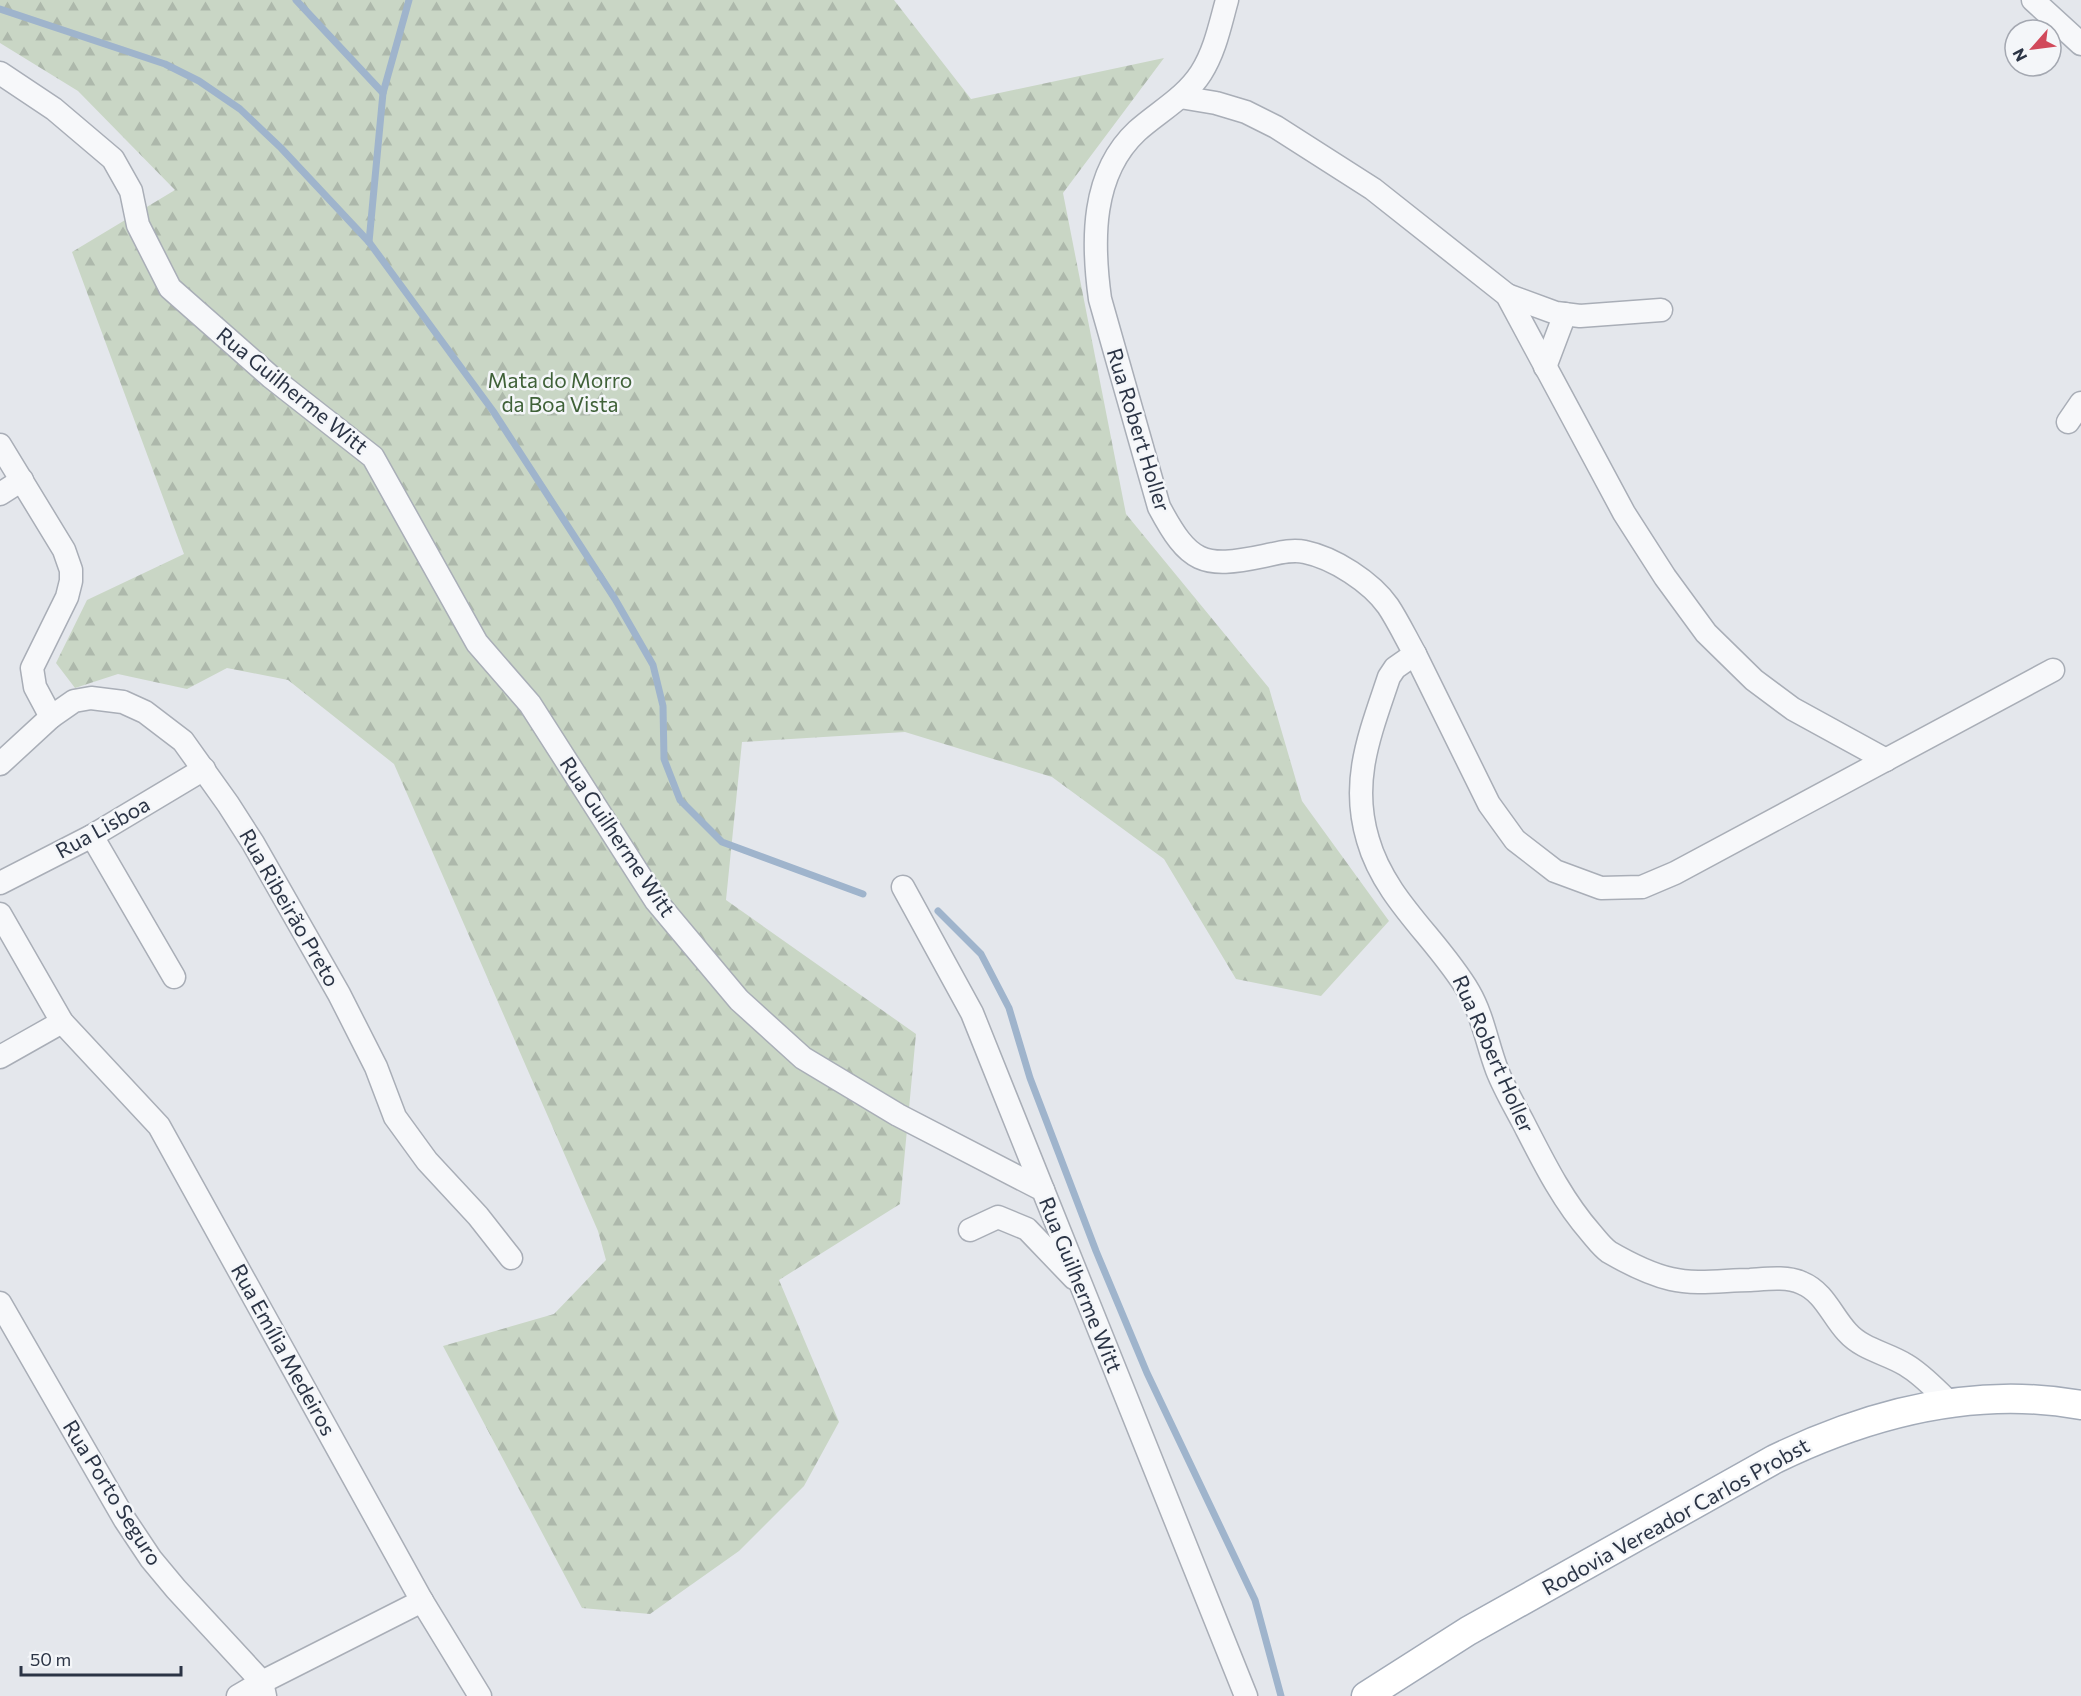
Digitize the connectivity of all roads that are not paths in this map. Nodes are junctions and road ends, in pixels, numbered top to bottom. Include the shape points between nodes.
1 (1227, 0) edge
2 (2033, 0) edge
3 (2081, 44) edge
4 (0, 73) edge
5 (1180, 97) junction
6 (1507, 295) junction
7 (1661, 310) dead end
8 (1565, 314) junction
9 (1545, 367) junction
10 (2081, 403) edge
11 (2068, 422) dead end
12 (0, 444) edge
13 (22, 480) junction
14 (0, 494) edge
15 (1415, 654) junction
16 (2053, 670) dead end
17 (51, 717) junction
18 (1886, 760) junction
19 (0, 764) edge
20 (204, 769) junction
21 (92, 836) junction
22 (0, 883) edge
23 (903, 887) dead end
24 (0, 914) edge
25 (174, 977) dead end
26 (62, 1022) junction
27 (0, 1057) edge
28 (1043, 1190) junction
29 (970, 1230) dead end
30 (511, 1258) dead end
31 (1081, 1285) junction
32 (2, 1313) edge
33 (1950, 1403) junction
34 (2081, 1405) edge
35 (422, 1601) junction
36 (264, 1689) edge
37 (238, 1696) edge
38 (480, 1696) edge
39 (1246, 1696) edge
40 (1366, 1696) edge

1 - 5 street, Rua Robert Holler via 1212,54 1201,75
2 - 3 street
4 - 28 street, Rua Guilherme Witt via 54,109 112,159 130,191 138,225 170,288 271,377 373,457 477,643 530,704 656,901 739,1000 803,1058 898,1115
5 - 6 street via 1236,109 1276,127 1373,189
5 - 15 street, Rua Robert Holler via 1136,132 1115,158 1097,208 1100,299 1159,507 1173,535 1193,555 1214,562 1234,562 1304,552 1325,558 1362,579 1387,605
6 - 8 street
6 - 9 street
7 - 8 street
8 - 9 street
9 - 18 street via 1624,513 1706,633 1754,680 1793,709
10 - 11 street
12 - 13 street
13 - 14 street
13 - 17 street via 64,550 71,570 67,597 32,668 35,687
15 - 18 street via 1489,804 1515,840 1554,871 1601,888 1642,886 1675,873
15 - 33 street, Rua Robert Holler via 1389,677 1361,767 1360,805 1367,840 1395,896 1454,967 1471,995 1497,1071 1571,1211 1605,1250 1672,1280 1802,1282 1819,1294 1859,1343 1905,1364
16 - 18 street
17 - 19 street, Rua Ribeirão Preto
17 - 20 street, Rua Ribeirão Preto via 74,701 91,698 123,702 145,712 183,741
20 - 21 street, Rua Lisboa
20 - 30 street, Rua Ribeirão Preto via 253,843 339,994 376,1067 395,1117 427,1161
21 - 22 street, Rua Lisboa
21 - 25 street
23 - 28 street via 972,1013
24 - 26 street, Rua Emília Medeiros
26 - 27 street
26 - 35 street, Rua Emília Medeiros via 159,1126
28 - 31 street, Rua Guilherme Witt
29 - 31 street via 998,1217 1027,1229
31 - 39 street, Rua Guilherme Witt
32 - 36 street, Rua Porto Seguro via 151,1559
33 - 34 main road, Rodovia Vereador Carlos Probst via 2018,1399
33 - 40 main road, Rodovia Vereador Carlos Probst via 1860,1424 1775,1459 1468,1631
35 - 36 street
35 - 38 street, Rua Emília Medeiros
36 - 37 street

